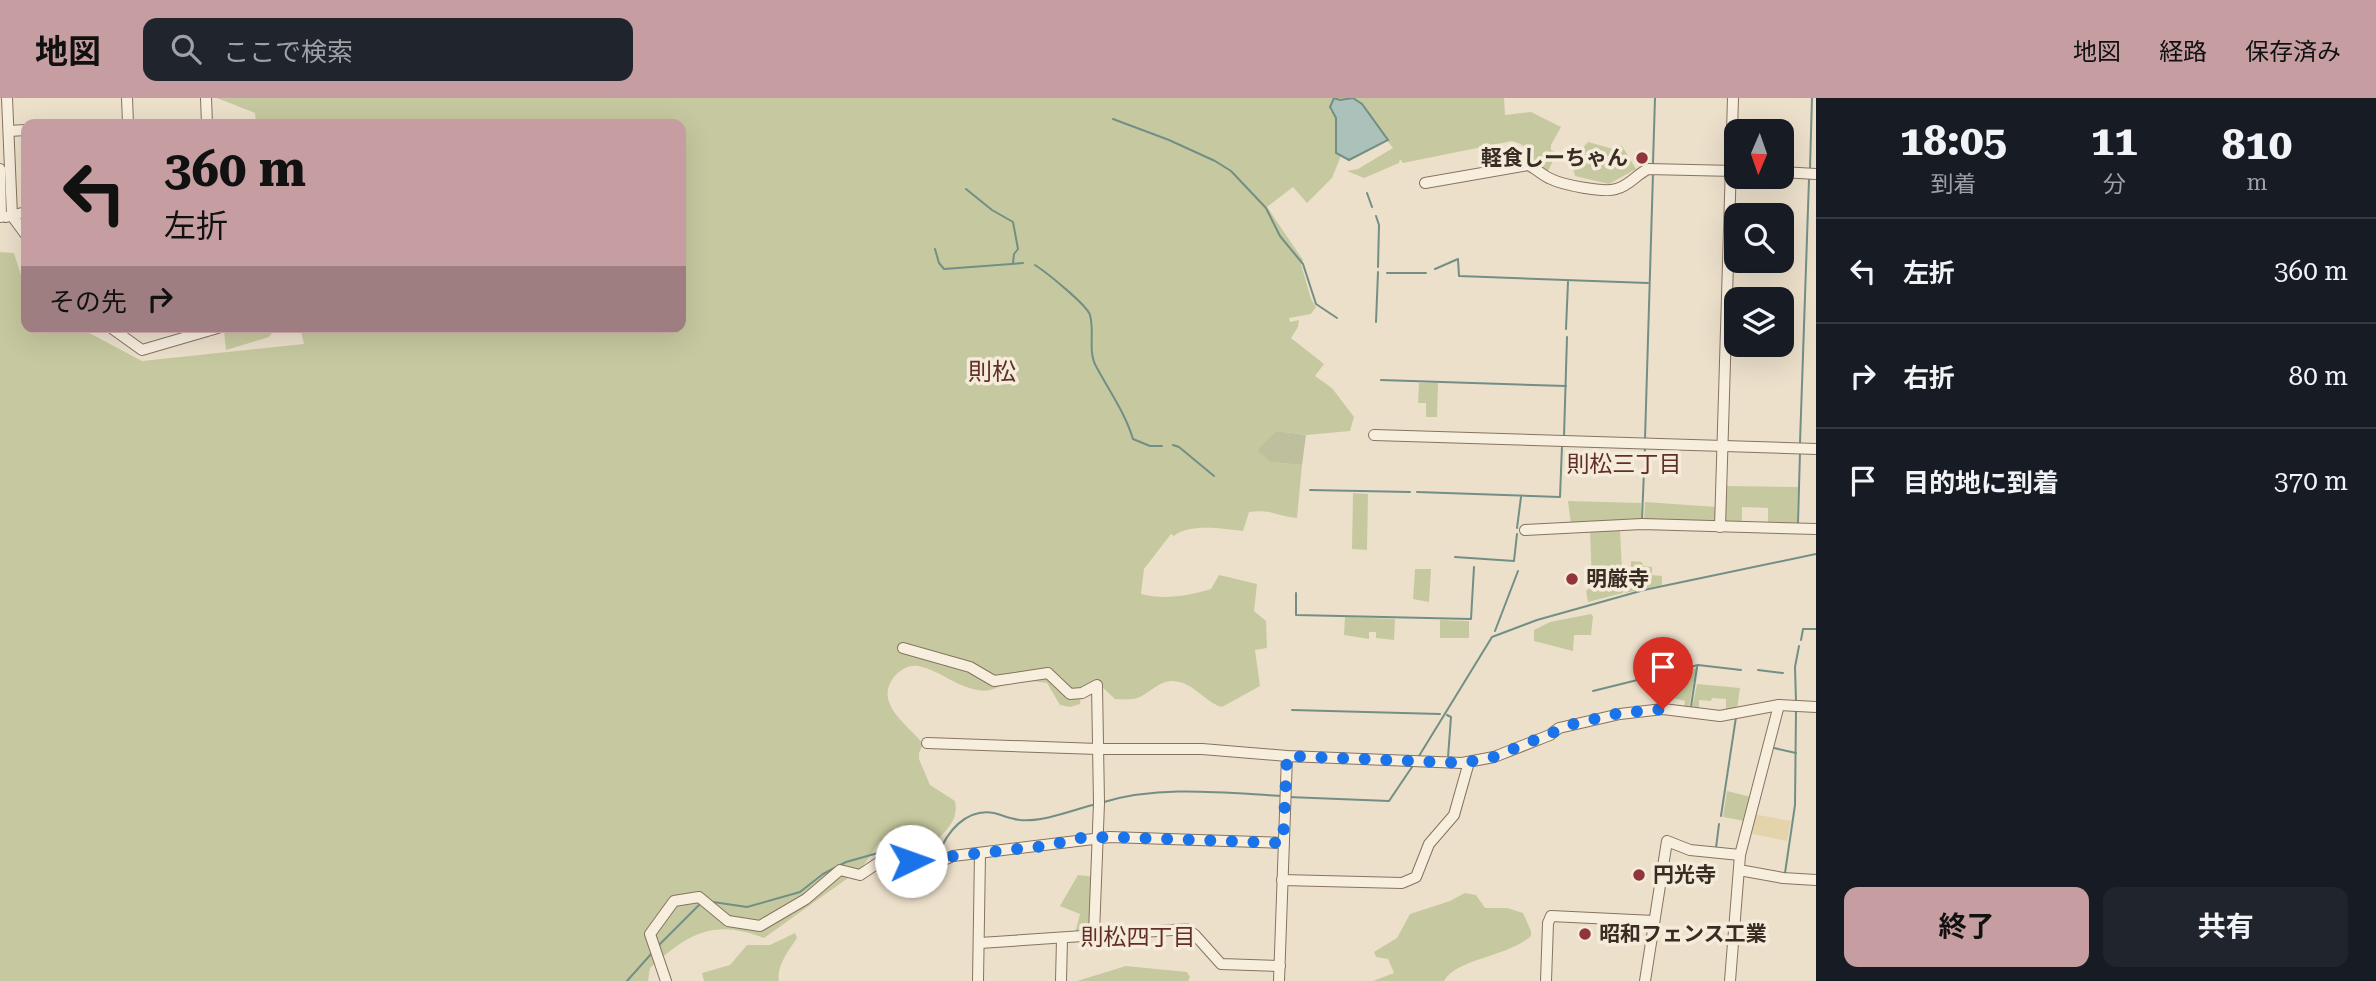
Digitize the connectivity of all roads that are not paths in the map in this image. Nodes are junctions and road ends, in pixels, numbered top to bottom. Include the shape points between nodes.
1 (7, 98) edge
2 (127, 98) edge
3 (206, 98) edge
4 (1733, 98) edge
5 (127, 119) edge
6 (207, 119) edge
7 (1733, 119) edge
8 (21, 130) edge
9 (9, 131) junction
10 (0, 169) edge
11 (1724, 171) edge
12 (1794, 172) edge
13 (1816, 173) edge
14 (1425, 183) dead end
15 (1732, 189) edge
16 (1, 191) edge
17 (4, 217) edge
18 (21, 231) edge
19 (118, 333) edge
20 (200, 333) edge
21 (1374, 435) dead end
22 (1723, 447) junction
23 (1816, 449) edge
24 (1720, 527) junction
25 (1816, 529) edge
26 (1525, 530) dead end
27 (903, 648) dead end
28 (1779, 705) junction
29 (1816, 707) edge
30 (927, 743) dead end
31 (1097, 749) junction
32 (1287, 756) junction
33 (1469, 762) junction
34 (1098, 839) junction
35 (1283, 843) junction
36 (980, 853) junction
37 (1740, 855) junction
38 (1740, 870) junction
39 (1282, 880) junction
40 (1816, 880) edge
41 (1654, 921) junction
42 (1094, 933) junction
43 (1062, 939) junction
44 (980, 943) junction
45 (1280, 966) junction
46 (666, 981) edge
47 (978, 981) edge
48 (1061, 981) edge
49 (1279, 981) edge
50 (1546, 981) edge
51 (1645, 981) edge
52 (1730, 981) edge

1 - 9 street
2 - 5 street
3 - 6 street
4 - 7 street
8 - 9 street
9 - 17 street
10 - 16 street
11 - 14 street via 1653,169 1637,174 1622,187 1607,190 1550,179 1528,165
12 - 13 street
15 - 22 street
16 - 17 street
17 - 18 street
19 - 20 street via 142,350
21 - 22 street
22 - 23 street
22 - 24 street
24 - 25 street
24 - 26 street via 1642,524
27 - 31 street via 970,667 994,681 1048,673 1070,694 1082,694 1097,685
28 - 29 street
28 - 33 street via 1720,716 1663,709 1620,713 1559,728 1494,757
28 - 37 street
30 - 31 street
31 - 32 street
31 - 34 street
32 - 33 street
32 - 35 street
33 - 39 street via 1454,815 1429,844 1416,877 1402,883
34 - 35 street
34 - 36 street
34 - 42 street
35 - 39 street
36 - 44 street
36 - 46 street via 937,863 884,859 860,875 840,870 806,899 760,926 728,921 699,897 674,901 650,934
37 - 38 street
37 - 41 street via 1690,850 1667,841
38 - 40 street
38 - 52 street
39 - 45 street
41 - 50 street via 1551,916
41 - 51 street
42 - 43 street
42 - 45 street via 1187,929 1221,964
43 - 44 street
43 - 48 street
44 - 47 street
45 - 49 street

